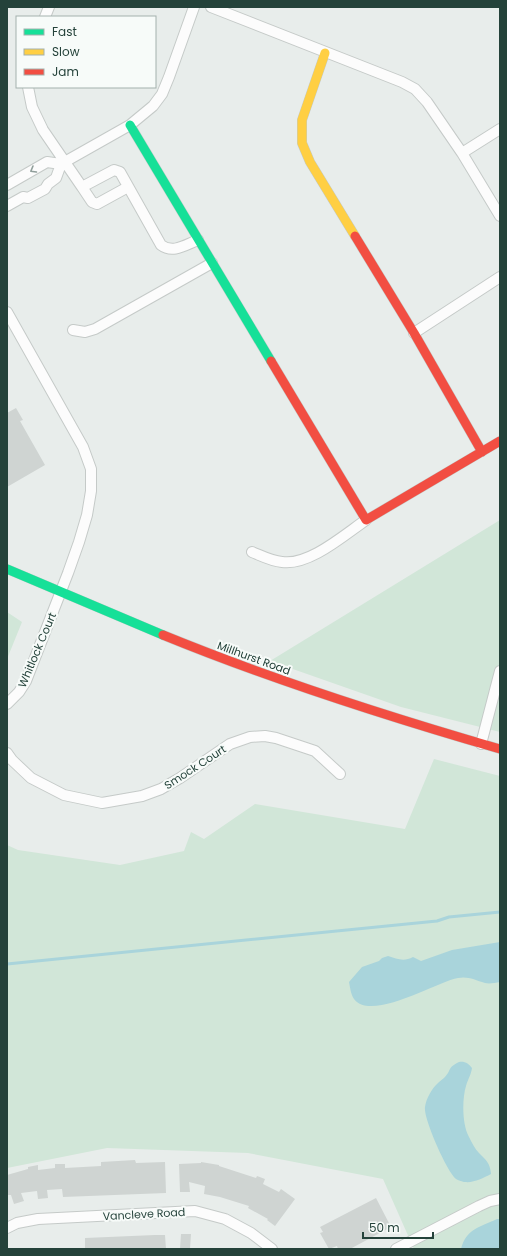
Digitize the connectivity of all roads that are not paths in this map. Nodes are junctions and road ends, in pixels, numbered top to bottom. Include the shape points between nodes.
1 (194, 7) edge
2 (211, 7) edge
3 (325, 53) junction
4 (28, 88) edge
5 (130, 125) junction
6 (500, 129) edge
7 (462, 153) junction
8 (63, 163) junction
9 (10, 183) edge
10 (82, 187) junction
11 (128, 187) junction
12 (22, 198) junction
13 (7, 206) edge
14 (500, 216) edge
15 (198, 240) junction
16 (212, 263) junction
17 (500, 277) edge
18 (7, 312) edge
19 (73, 330) dead end
20 (414, 334) junction
21 (500, 441) edge
22 (482, 452) junction
23 (366, 520) junction
24 (252, 552) dead end
25 (7, 569) edge
26 (60, 593) junction
27 (500, 671) edge
28 (7, 704) edge
29 (481, 744) junction
30 (500, 749) edge
31 (7, 753) edge
32 (340, 774) dead end
33 (500, 1199) edge
34 (7, 1228) edge
35 (272, 1249) edge
36 (396, 1249) edge

1 - 5 street via 162,94 153,106
2 - 3 street
3 - 7 street via 415,89
3 - 20 street via 302,120 302,143 310,162
4 - 8 street via 32,107
5 - 8 street
5 - 15 street
6 - 7 street
7 - 14 street
8 -> 9 street via 47,162
8 - 10 street
8 - 12 street via 56,178 45,189 28,198
9 - 12 street
10 - 11 street via 92,202 97,204
10 - 11 street via 114,170 120,172
11 - 15 street via 161,245 173,250
12 - 13 street
15 - 16 street
16 - 19 street via 95,329 85,332
16 - 23 street
17 - 20 street
18 - 26 street, Whitlock Court via 84,447 91,469 91,492 86,515
20 - 22 street
21 - 22 street
22 - 23 street
23 - 24 street via 321,551 298,562 271,560
25 - 26 street, Millhurst Road
26 - 28 street, Whitlock Court via 26,681
26 - 29 street, Millhurst Road via 102,612 292,685
27 - 29 street
29 - 30 street, Millhurst Road
31 - 32 street, Smock Court via 31,778 64,795 102,803 142,796 161,789 230,744 250,737 276,738 315,751
33 - 36 street via 479,1206
34 - 35 street, Vancleve Road via 17,1223 38,1219 195,1211 225,1220 251,1233

